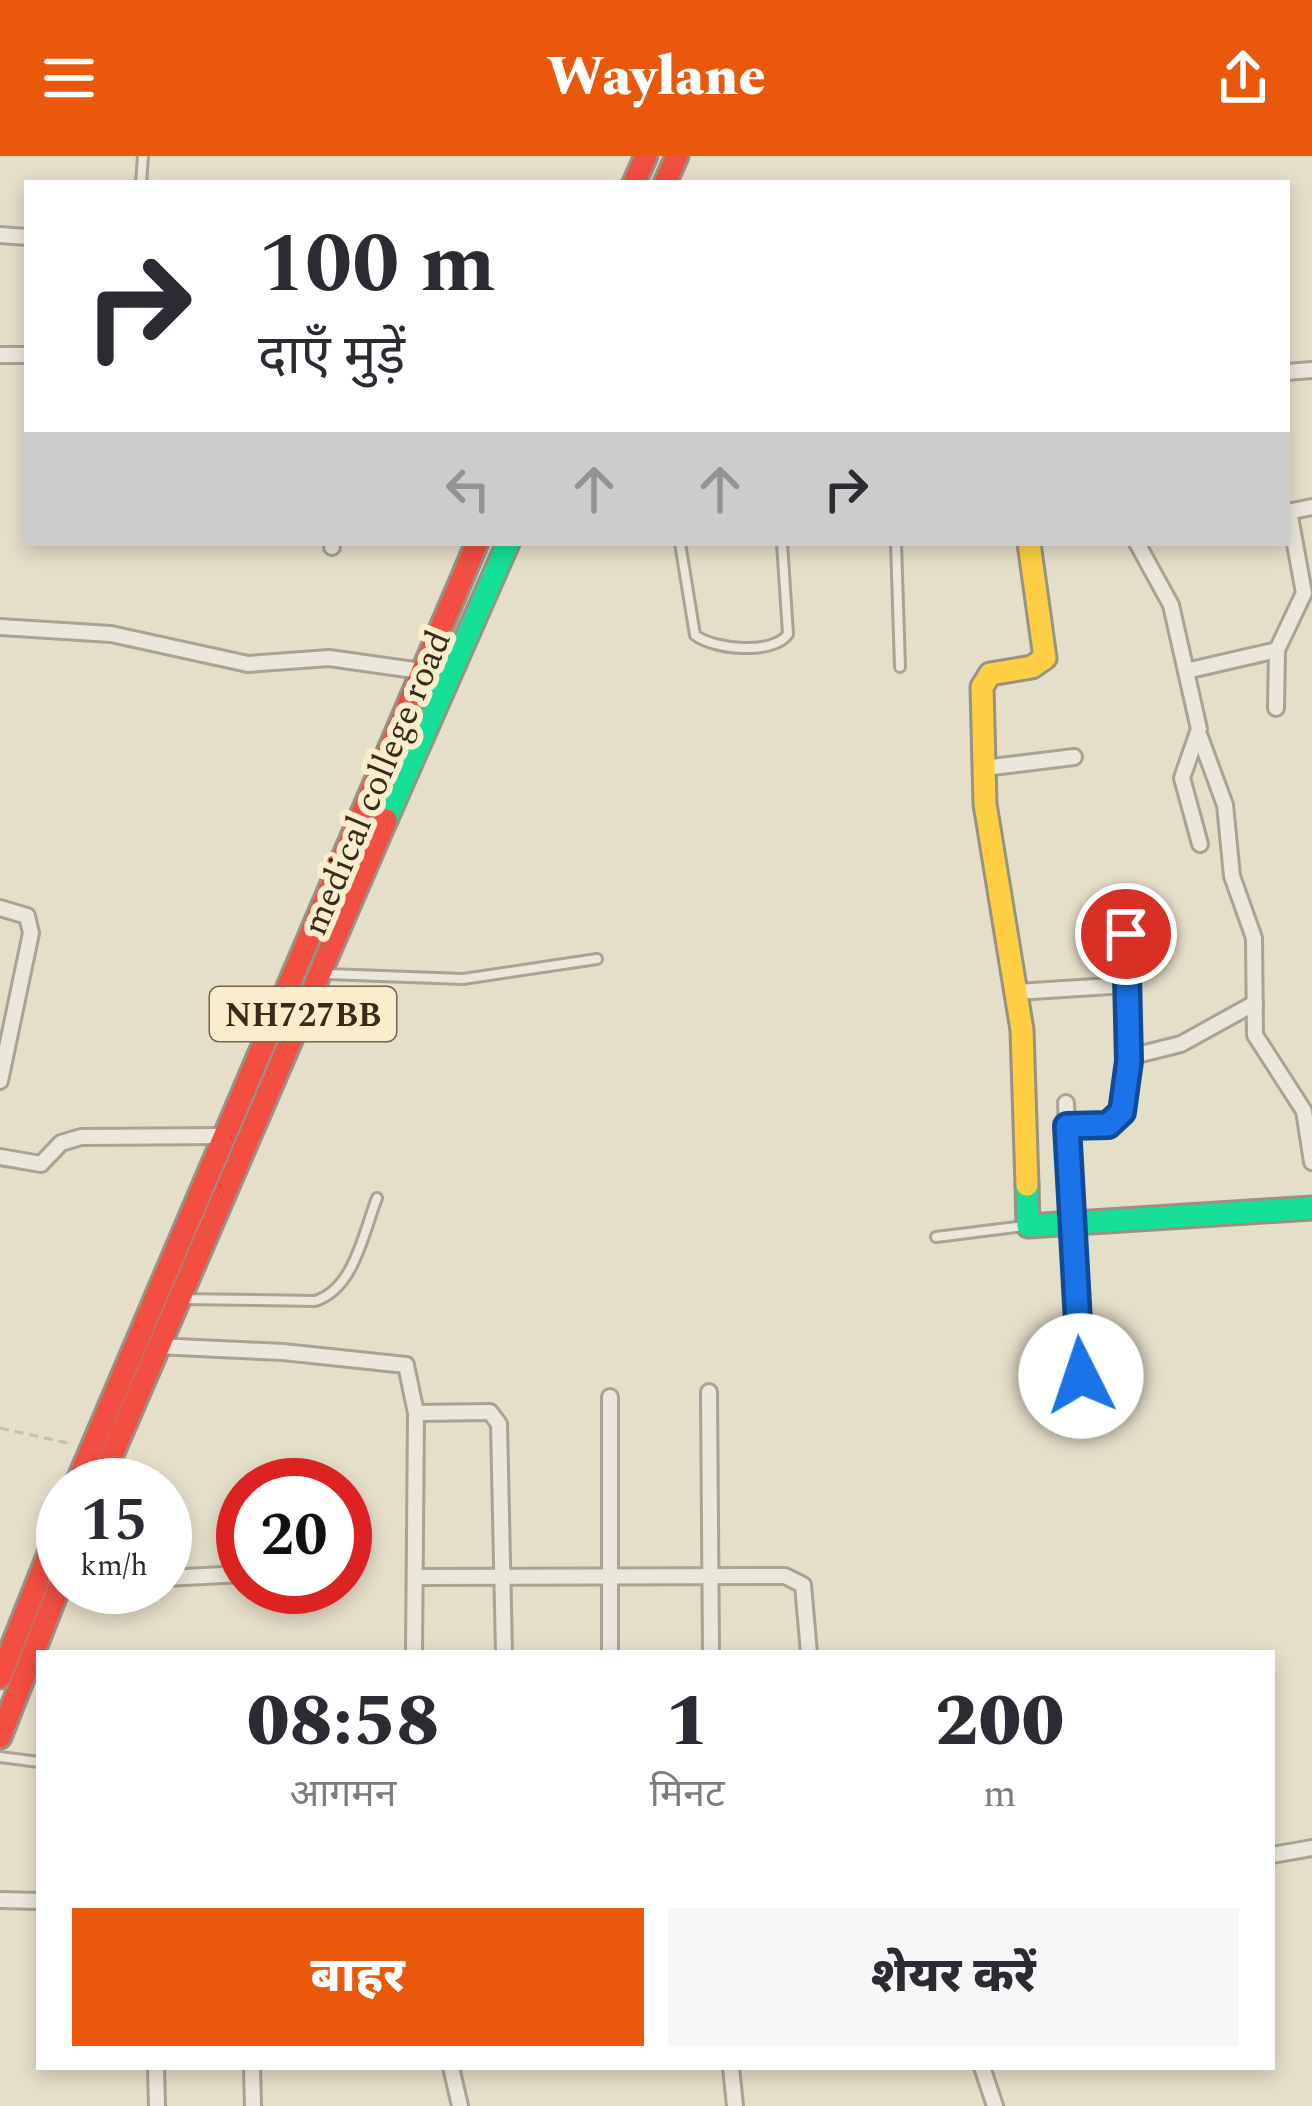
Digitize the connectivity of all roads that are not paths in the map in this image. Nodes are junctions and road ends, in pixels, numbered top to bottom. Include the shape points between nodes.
1 (1290, 521) edge
2 (476, 546) edge
3 (507, 546) edge
4 (680, 546) edge
5 (782, 546) edge
6 (896, 546) edge
7 (1029, 546) edge
8 (1139, 546) edge
9 (0, 627) edge
10 (1277, 650) junction
11 (900, 668) dead end
12 (421, 671) junction
13 (1186, 671) junction
14 (1276, 708) dead end
15 (1200, 737) junction
16 (1074, 758) dead end
17 (984, 768) junction
18 (1200, 844) dead end
19 (0, 908) edge
20 (1126, 934) dead end
21 (597, 958) dead end
22 (320, 974) junction
23 (1127, 985) junction
24 (1016, 992) junction
25 (1255, 1003) junction
26 (1129, 1061) junction
27 (0, 1082) edge
28 (1066, 1103) dead end
29 (1067, 1126) junction
30 (222, 1136) junction
31 (0, 1157) edge
32 (1312, 1162) edge
33 (377, 1198) dead end
34 (1312, 1208) edge
35 (1028, 1226) junction
36 (1071, 1226) junction
37 (936, 1237) dead end
38 (179, 1299) junction
39 (155, 1346) junction
40 (1081, 1376) dead end
41 (127, 1387) junction
42 (709, 1392) dead end
43 (610, 1397) dead end
44 (416, 1413) junction
45 (87, 1458) edge
46 (107, 1458) edge
47 (710, 1576) junction
48 (415, 1577) junction
49 (609, 1577) junction
50 (502, 1578) junction
51 (36, 1586) edge
52 (49, 1614) edge
53 (414, 1650) edge
54 (504, 1650) edge
55 (610, 1650) edge
56 (711, 1650) edge
57 (808, 1650) edge
58 (0, 1677) edge
59 (0, 1737) edge
60 (0, 1757) edge
61 (36, 1762) edge
62 (1312, 1848) edge
63 (1275, 1854) edge
64 (0, 1900) edge
65 (36, 1900) edge
66 (156, 2070) edge
67 (252, 2070) edge
68 (453, 2070) edge
69 (731, 2070) edge
70 (983, 2070) edge
71 (157, 2106) edge
72 (242, 2106) edge
73 (253, 2106) edge
74 (460, 2106) edge
75 (735, 2106) edge
76 (995, 2106) edge

1 - 10 street via 1304,593
2 - 12 main road, medical college road / NH727BB
3 - 22 main road, NH727BB
4 - 5 lane via 695,635 707,644 768,647 788,634
6 - 11 lane
7 - 17 main road via 1045,658 983,680
8 - 13 street via 1171,605
9 - 12 street via 111,634 248,664 329,658
10 - 13 street
10 - 14 street
12 - 30 main road, medical college road / NH727BB
13 - 15 street
15 - 18 street via 1182,778
15 - 25 street via 1225,805 1232,876 1254,938
16 - 17 street
17 - 24 main road
19 - 27 street via 27,916 31,933
20 - 23 street
21 - 22 lane via 463,980
22 - 38 main road, NH727BB
23 - 24 street
23 - 26 street
24 - 35 main road
25 - 26 street via 1181,1044
25 - 32 street via 1255,1035 1304,1111
26 - 29 street via 1118,1119
28 - 29 street
29 - 36 street
30 - 31 street via 81,1137 61,1143 41,1164
30 - 41 main road, medical college road / NH727BB
33 - 38 lane via 333,1295
34 - 36 main road
35 - 36 main road
35 - 37 lane
36 - 40 lane
38 - 39 main road, NH727BB
39 - 41 main road, NH727BB
39 - 44 street via 395,1361 410,1373
41 - 45 main road, medical college road / NH727BB
41 - 46 main road, NH727BB
42 - 47 street
43 - 49 street
44 - 48 street
44 - 50 street via 496,1415
47 - 49 street
47 - 56 street
47 - 57 street via 796,1578 808,1600
48 - 50 street
48 - 53 street
49 - 50 street
49 - 55 street
50 - 54 street
51 - 58 main road
52 - 59 main road
60 - 61 lane
62 - 63 street
64 - 65 street
66 - 71 street
67 - 73 street
68 - 74 street
69 - 75 street
70 - 76 street
72 - 73 street

